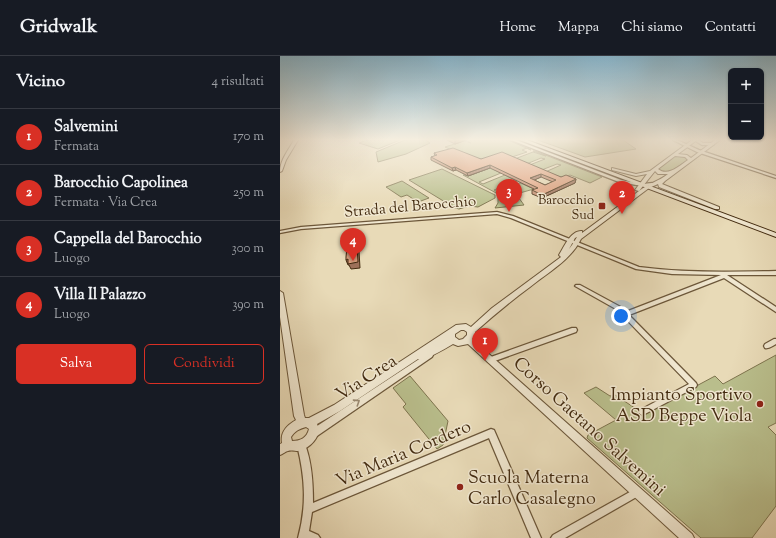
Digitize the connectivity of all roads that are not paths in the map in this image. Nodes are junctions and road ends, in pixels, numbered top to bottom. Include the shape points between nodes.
1 (571, 162) edge
2 (584, 162) edge
3 (596, 162) edge
4 (664, 162) edge
5 (687, 162) edge
6 (733, 162) edge
7 (614, 169) junction
8 (652, 171) junction
9 (672, 173) junction
10 (776, 177) edge
11 (663, 180) junction
12 (645, 184) junction
13 (717, 208) junction
14 (280, 232) edge
15 (776, 233) edge
16 (574, 243) junction
17 (776, 272) edge
18 (724, 275) junction
19 (578, 286) dead end
20 (280, 293) edge
21 (776, 310) edge
22 (624, 314) junction
23 (574, 330) dead end
24 (468, 333) junction
25 (452, 337) junction
26 (776, 341) edge
27 (767, 346) dead end
28 (437, 350) junction
29 (490, 360) junction
30 (405, 364) junction
31 (643, 412) dead end
32 (306, 424) junction
33 (284, 443) edge
34 (301, 445) junction
35 (637, 492) junction
36 (310, 509) junction
37 (304, 536) edge
38 (315, 538) edge
39 (536, 538) edge
40 (556, 538) edge
41 (688, 538) edge

1 - 12 street via 620,181
2 - 12 main road
3 - 7 main road
4 - 8 street
5 - 9 street
6 - 10 street
7 - 8 street via 636,175
7 - 12 main road
8 - 9 street
8 - 12 street
9 - 11 street
11 - 12 street
11 - 13 street via 661,186
12 - 13 main road
12 - 15 main road
12 - 16 street
13 - 15 main road
14 - 16 street, Strada del Barocchio via 301,228 490,213 512,217
16 - 18 street, Strada del Barocchio via 638,268
16 - 24 street via 558,260
17 - 18 street, Strada del Barocchio
18 - 21 street
18 - 22 street, Strada del Barocchio
19 - 22 street
20 - 32 street
22 - 31 street via 694,385
23 - 29 street
24 - 25 street via 455,329
24 - 25 street via 458,343
24 - 29 street, Corso Gaetano Salvemini
25 - 28 street, Via Crea
25 - 30 street, Via Crea
26 - 27 street
28 - 30 street, Via Crea
32 -> 28 street, Via Crea
29 - 35 street, Corso Gaetano Salvemini
30 - 32 street, Via Crea via 337,408
32 - 33 street
32 - 34 street via 309,440
33 - 34 street
34 - 36 street via 310,493
35 - 40 street
35 - 41 street, Corso Gaetano Salvemini
36 - 37 street
36 - 39 street, Via Maria Cordero via 491,433
37 - 38 street

